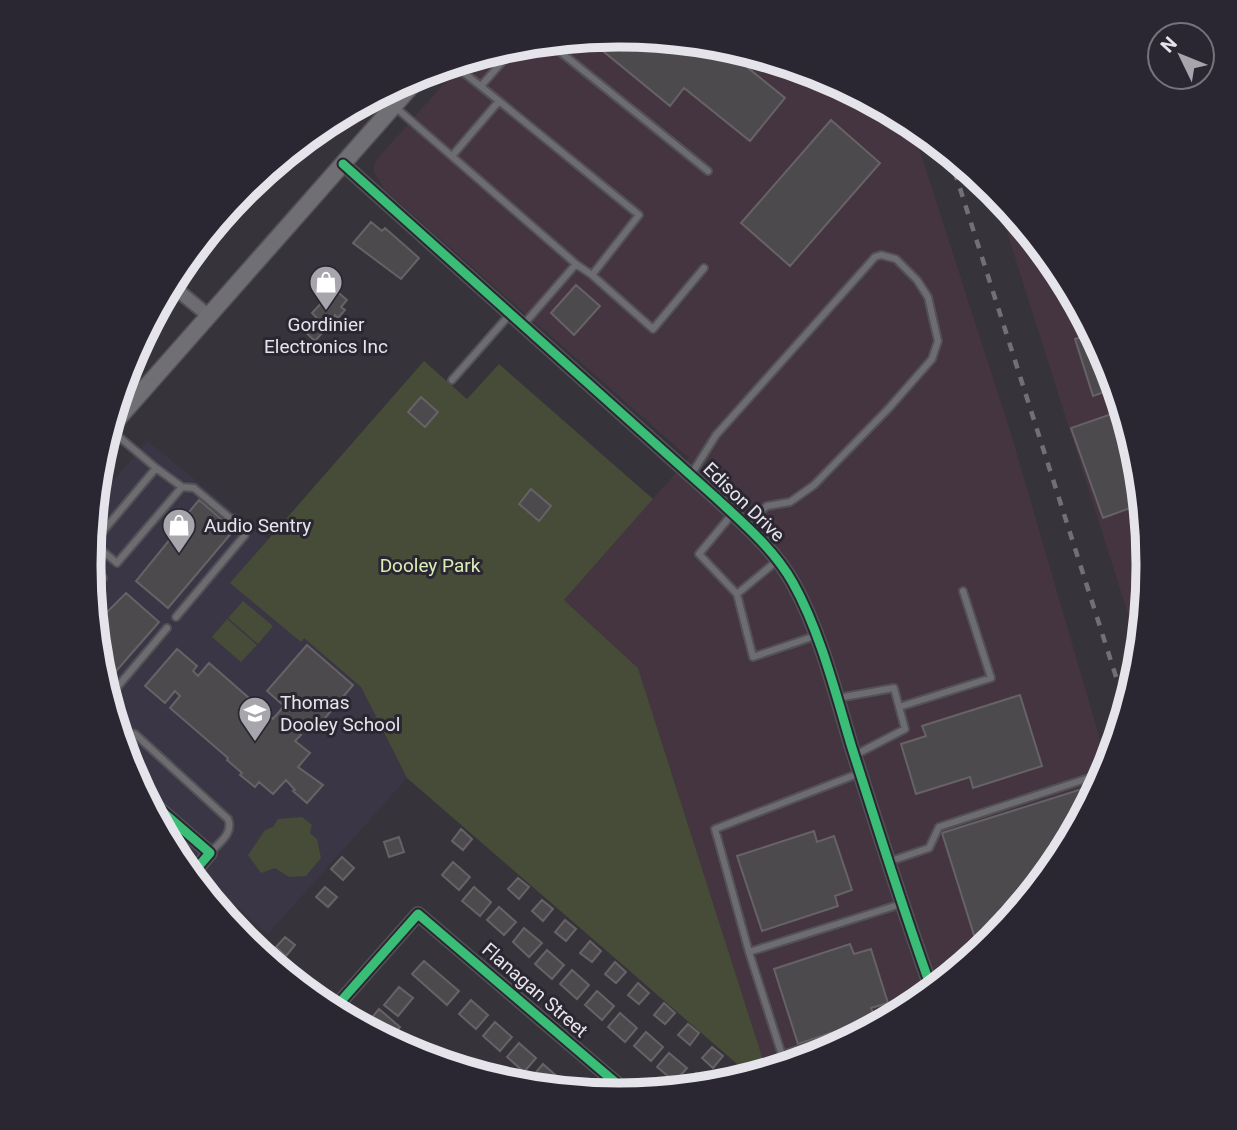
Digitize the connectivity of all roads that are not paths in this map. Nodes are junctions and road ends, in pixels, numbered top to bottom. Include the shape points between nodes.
1 (559, 51) edge
2 (501, 61) edge
3 (463, 72) edge
4 (481, 86) junction
5 (402, 95) edge
6 (499, 101) junction
7 (394, 106) junction
8 (452, 156) junction
9 (343, 164) junction
10 (708, 172) dead end
11 (576, 264) junction
12 (704, 268) dead end
13 (592, 275) junction
14 (179, 291) edge
15 (511, 312) junction
16 (209, 316) junction
17 (524, 324) junction
18 (452, 380) dead end
19 (124, 412) edge
20 (117, 436) edge
21 (156, 468) junction
22 (691, 475) junction
23 (182, 487) junction
24 (733, 513) junction
25 (744, 524) junction
26 (102, 532) edge
27 (101, 550) edge
28 (778, 560) junction
29 (963, 591) dead end
30 (737, 594) junction
31 (176, 617) dead end
32 (167, 628) dead end
33 (815, 636) junction
34 (116, 689) edge
35 (836, 698) junction
36 (899, 707) junction
37 (129, 733) edge
38 (855, 755) junction
39 (860, 774) junction
40 (1090, 777) edge
41 (164, 814) edge
42 (210, 853) junction
43 (888, 862) junction
44 (198, 867) edge
45 (901, 904) junction
46 (749, 952) junction
47 (928, 980) edge
48 (341, 1001) edge
49 (802, 1049) edge
50 (782, 1055) joint
51 (616, 1083) edge

1 - 10 lane
2 - 4 lane
3 - 4 lane
4 - 6 lane
5 - 7 main road
6 - 8 lane
6 - 13 lane via 639,215
7 - 8 lane
7 - 9 main road
8 - 11 lane
9 - 15 street, Edison Drive
9 - 16 main road
11 - 13 lane
11 - 17 lane
12 - 13 lane via 653,329
14 - 16 street
15 - 17 street, Edison Drive
15 - 18 lane
16 - 19 main road
17 - 22 street, Edison Drive
20 - 21 lane
21 - 23 lane
21 - 26 lane
22 - 24 street, Edison Drive
22 - 25 lane via 716,435 874,257 896,259 928,297 937,341 932,359 814,485 790,502 767,506
23 - 27 lane via 117,563
23 - 31 lane via 194,488 245,535
24 - 25 street, Edison Drive
24 - 30 lane via 699,554
25 - 28 street, Edison Drive
28 - 30 lane
28 - 33 street, Edison Drive
29 - 36 lane via 992,678
30 - 33 lane via 753,657
32 - 34 lane
33 - 35 street, Edison Drive
35 - 36 lane via 894,688
35 - 38 street, Edison Drive
36 - 38 lane via 905,729
37 - 42 lane via 228,819 229,832
38 - 39 street, Edison Drive
39 - 43 street, Edison Drive
39 - 46 lane via 715,829
40 - 43 lane via 939,827 929,848
41 - 42 street
42 - 44 street
43 - 45 street, Edison Drive
45 - 46 lane
45 - 47 street, Edison Drive
46 - 50 lane
48 - 51 street, Flanagan Street via 418,914
49 - 50 lane

